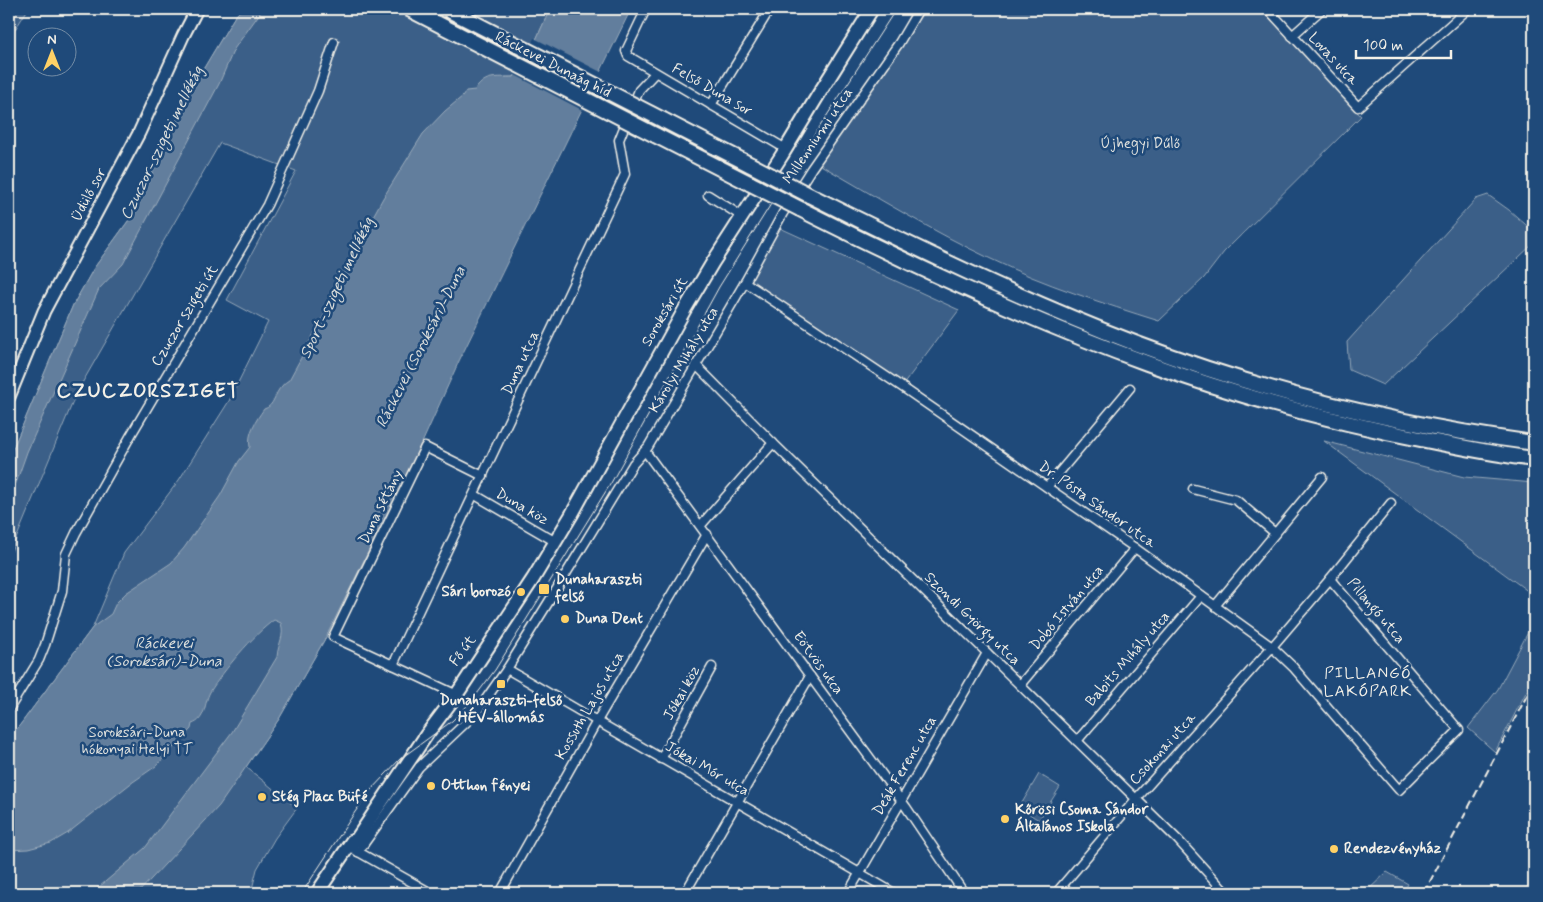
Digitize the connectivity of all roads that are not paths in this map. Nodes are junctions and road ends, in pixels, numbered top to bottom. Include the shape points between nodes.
1 (197, 9) edge
2 (409, 9) edge
3 (447, 9) edge
4 (646, 9) edge
5 (770, 9) edge
6 (872, 9) edge
7 (919, 9) edge
8 (1268, 9) edge
9 (1322, 9) edge
10 (1468, 9) edge
11 (1292, 36) junction
12 (334, 42) dead end
13 (655, 73) junction
14 (712, 105) junction
15 (786, 149) junction
16 (708, 196) dead end
17 (743, 217) junction
18 (745, 282) junction
19 (697, 366) junction
20 (1130, 388) dead end
21 (9, 397) edge
22 (773, 443) junction
23 (1534, 443) edge
24 (645, 451) junction
25 (1534, 459) edge
26 (483, 476) junction
27 (1322, 477) dead end
28 (1047, 487) junction
29 (1193, 489) dead end
30 (474, 495) junction
31 (1391, 503) dead end
32 (700, 525) junction
33 (1275, 533) junction
34 (706, 534) junction
35 (556, 542) junction
36 (1135, 548) junction
37 (1330, 579) junction
38 (1201, 596) junction
39 (1215, 606) junction
40 (495, 636) junction
41 (1272, 647) junction
42 (987, 653) junction
43 (393, 666) junction
44 (712, 667) dead end
45 (507, 669) junction
46 (810, 676) junction
47 (1020, 685) junction
48 (453, 692) junction
49 (9, 709) edge
50 (597, 721) junction
51 (1077, 741) junction
52 (661, 759) junction
53 (1399, 790) joint
54 (1136, 799) junction
55 (901, 801) junction
56 (737, 802) junction
57 (354, 849) junction
58 (859, 873) junction
59 (1059, 890) edge
60 (317, 893) edge
61 (431, 893) edge
62 (500, 893) edge
63 (685, 893) edge
64 (848, 893) edge
65 (894, 893) edge
66 (964, 893) edge
67 (1071, 893) edge
68 (1226, 893) edge

1 - 21 street, Üdülő sor via 139,133 44,311
2 - 25 highway, Ráckevei Dunaág híd, bridge via 861,240 1086,340 1184,376 1334,420
3 - 23 highway, Ráckevei Dunaág híd, bridge via 929,254 1138,344 1271,387 1392,418
4 - 13 street, Felső Duna sor via 626,51 628,56
5 - 14 street
6 - 15 main road, Soroksári út
7 - 18 street, Millenniumi utca via 899,43 811,168
8 - 11 street, Lovas utca
9 - 11 street
10 - 11 street, Lovas utca via 1358,107
12 - 49 street, Czuczor szigeti út via 318,91 267,205 76,533 66,554 62,591 45,645
13 - 14 street, Felső Duna sor
13 - 26 street, Duna utca via 639,90 619,140 625,174
14 - 15 street, Felső Duna sor
15 - 17 main road, Soroksári út
16 - 17 street
17 - 35 main road, Soroksári út via 685,309
18 - 19 street, Károlyi Mihály utca
18 - 28 street, Dr. Pósta Sándor utca
19 - 22 street, Szondi György utca
19 - 24 street, Károlyi Mihály utca
20 - 28 street
22 - 32 street
22 - 42 street, Szondi György utca
24 - 32 street, Eötvös utca
24 - 45 street, Fő út via 633,464
26 - 30 street, Duna utca
26 - 43 street, Duna sétány via 425,447 333,637
27 - 33 street
28 - 36 street, Dr. Pósta Sándor utca
29 - 33 street via 1236,500
30 - 35 street, Duna köz
30 - 43 street, Duna utca
31 - 37 street, Csokonai utca
32 - 34 street, Eötvös utca
33 - 39 street
34 - 46 street, Eötvös utca
34 - 50 street, Kossuth Lajos utca
35 - 40 main road, Soroksári út
36 - 38 street, Dr. Pósta Sándor utca
36 - 47 street, Dobó István utca
37 - 41 street, Csokonai utca
37 - 53 street, Pillangó utca via 1459,730
38 - 39 street, Dr. Pósta Sándor utca
38 - 51 street, Babits Mihály utca
39 - 41 street, Dr. Pósta Sándor utca
40 - 48 main road, Fő út
40 - 57 main road, Fő út via 356,840
41 - 53 street, Dr. Pósta Sándor utca
41 - 54 street, Csokonai utca
42 - 47 street, Szondi György utca
42 - 55 street, Deák Ferenc utca
43 - 48 street
44 - 52 street, Jókai köz
45 - 50 street, Jókai Mór utca
45 - 57 street, Fő út via 476,713 419,767
46 - 55 street, Eötvös utca
46 - 56 street
47 - 51 street, Szondi György utca
48 - 57 main road, Fő út via 411,751
50 - 52 street, Jókai Mór utca
50 - 62 street, Kossuth Lajos utca
51 - 54 street, Szondi György utca
52 - 56 street, Jókai Mór utca
54 - 59 street, Csokonai utca
54 - 68 street, Szondi György utca
55 - 58 street, Deák Ferenc utca
55 - 66 street, Eötvös utca
56 - 58 street, Jókai Mór utca
56 - 63 street
57 - 60 main road, Fő út
57 - 61 street
58 - 64 street, Deák Ferenc utca
58 - 65 street, Jókai Mór utca
59 - 67 street

